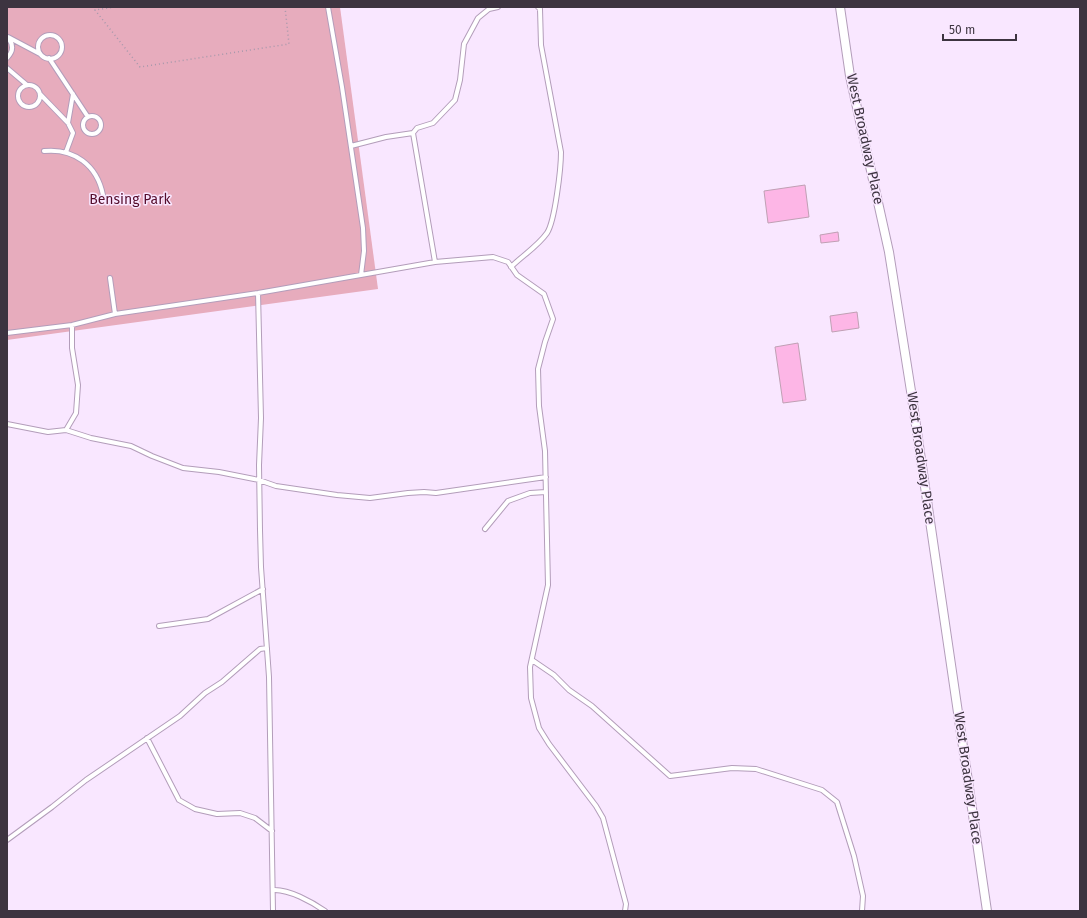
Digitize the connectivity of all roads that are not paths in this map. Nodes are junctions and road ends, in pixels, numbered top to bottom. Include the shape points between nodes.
1 (328, 7) edge
2 (498, 7) edge
3 (538, 7) edge
4 (840, 7) edge
5 (7, 37) edge
6 (42, 56) junction
7 (7, 58) edge
8 (49, 58) junction
9 (7, 68) edge
10 (27, 85) junction
11 (40, 94) junction
12 (73, 94) junction
13 (88, 117) junction
14 (68, 123) junction
15 (413, 133) junction
16 (351, 146) junction
17 (44, 151) dead end
18 (66, 152) junction
19 (103, 195) dead end
20 (435, 262) junction
21 (511, 267) junction
22 (361, 275) junction
23 (110, 278) dead end
24 (258, 293) junction
25 (115, 314) junction
26 (72, 325) junction
27 (7, 333) edge
28 (7, 424) edge
29 (66, 430) junction
30 (546, 477) junction
31 (259, 480) junction
32 (546, 492) junction
33 (485, 529) dead end
34 (263, 589) junction
35 (159, 626) dead end
36 (267, 648) junction
37 (532, 660) junction
38 (147, 738) junction
39 (272, 831) junction
40 (7, 840) edge
41 (273, 890) junction
42 (273, 911) edge
43 (325, 911) edge
44 (625, 911) edge
45 (862, 911) edge
46 (987, 911) edge

1 - 16 lane
2 - 15 lane via 478,18 464,44 455,100 433,123 417,128
3 - 21 lane via 541,45 561,152 561,165 548,232
4 - 46 street, West Broadway Place via 850,76 889,252
5 - 6 lane
5 - 7 lane via 13,48
6 - 8 lane
6 - 8 lane via 39,49 42,38 49,35 57,37 61,43 61,51 56,57
8 - 12 lane
9 - 10 lane
10 - 11 lane via 37,87
10 - 11 lane via 19,92 18,99 23,105 30,107 37,104
11 - 14 lane
12 - 13 lane
12 - 14 lane
13 - 13 lane via 84,121 84,130 89,133 97,132 101,125 99,119
14 - 18 lane via 73,133
15 - 16 lane
15 - 20 lane
16 - 22 lane via 363,228
17 - 18 lane
18 - 19 lane via 92,169 98,177
20 - 21 lane via 493,257 508,262
20 - 22 lane
21 - 30 lane via 517,275 544,294 553,319 538,369
22 - 24 lane
23 - 25 lane
24 - 25 lane
24 - 31 lane via 261,418
25 - 26 lane
26 - 27 lane
26 - 29 lane via 72,348 78,385 76,413
28 - 29 lane via 48,432
29 - 31 lane via 131,446 183,468
30 - 31 lane via 436,493 408,493 370,498 284,487
30 - 32 lane
31 - 34 lane
32 - 33 lane via 530,493 508,501
32 - 37 lane via 548,585
34 - 35 lane via 208,619
34 - 36 lane
36 - 38 lane via 260,649 180,716
36 - 39 lane
37 - 44 lane via 531,698 539,728 603,818 626,904
37 - 45 lane via 592,706 670,776 732,768 756,769 822,790 837,802 854,856 863,896
38 - 39 lane via 179,800 195,809 255,818
38 - 40 lane
39 - 41 lane
41 - 42 lane
41 - 43 lane via 298,896

